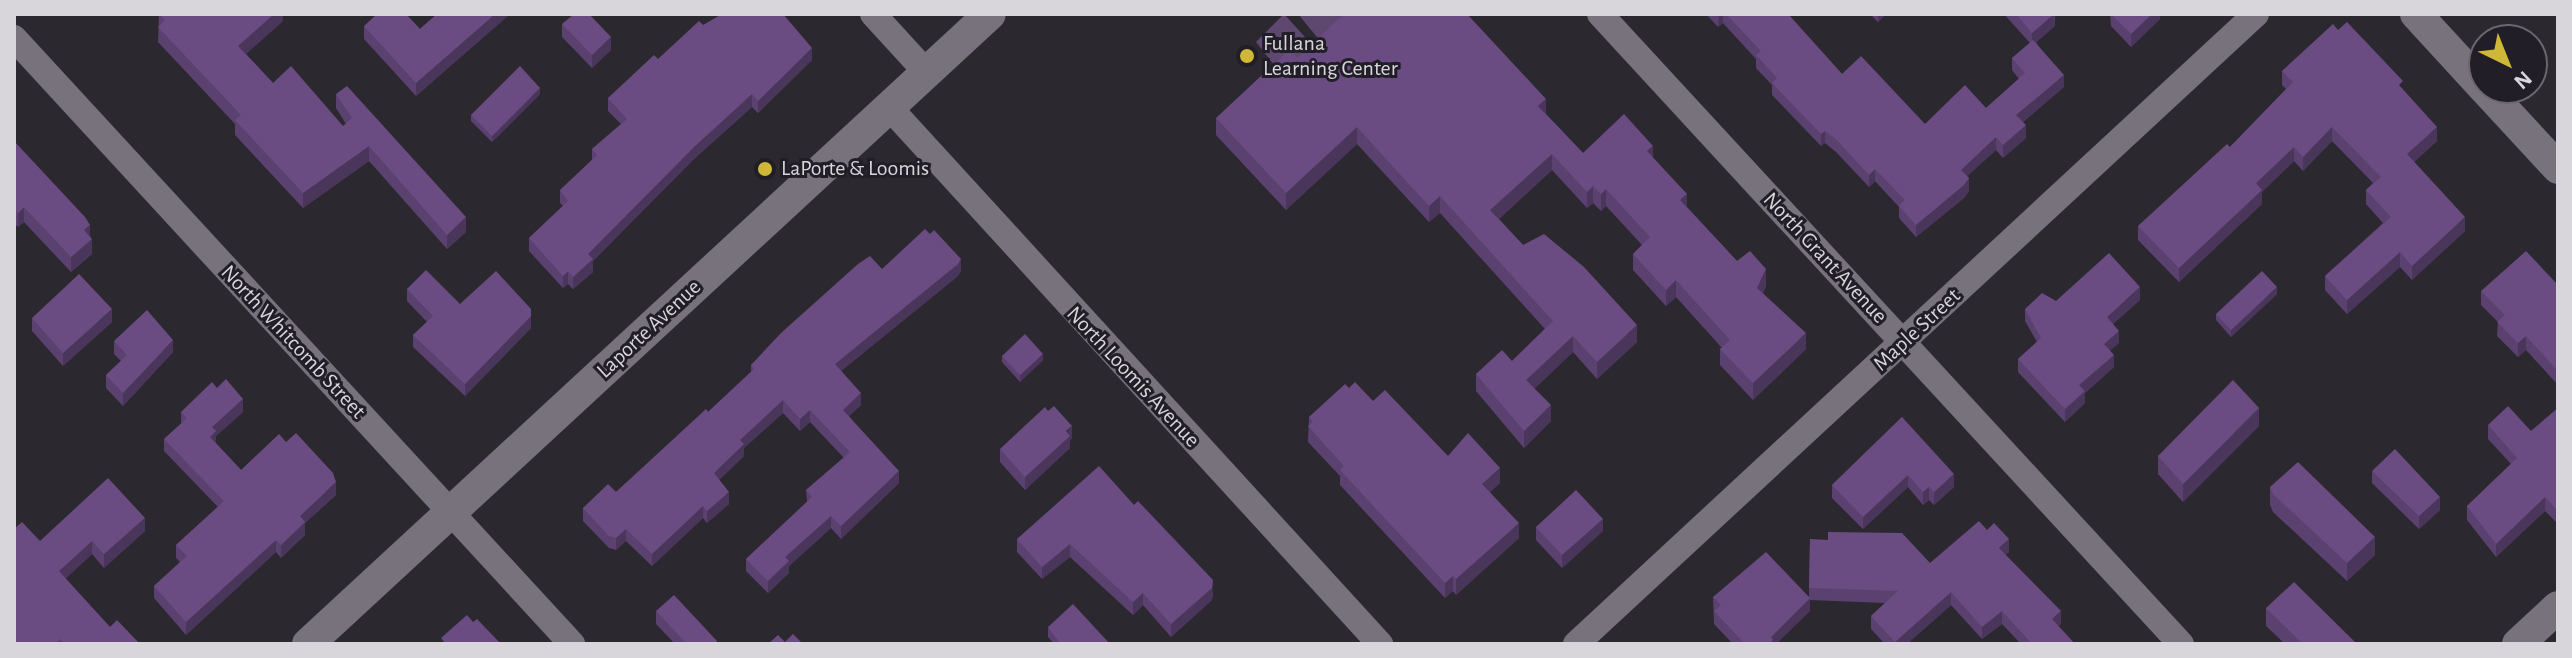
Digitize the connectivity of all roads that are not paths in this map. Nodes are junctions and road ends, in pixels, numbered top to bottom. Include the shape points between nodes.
1 (873, 14) edge
2 (990, 14) edge
3 (1600, 14) edge
4 (2256, 14) edge
5 (2416, 14) edge
6 (14, 38) edge
7 (2468, 71) edge
8 (926, 72) junction
9 (2499, 104) edge
10 (889, 107) junction
11 (2558, 168) edge
12 (1903, 342) junction
13 (452, 512) junction
14 (2558, 607) edge
15 (308, 644) edge
16 (572, 644) edge
17 (1380, 644) edge
18 (1576, 644) edge
19 (2181, 644) edge
20 (2518, 644) edge

1 - 8 street
2 - 8 street, Laporte Avenue
3 - 12 street, North Grant Avenue
4 - 12 street, Maple Street
5 - 7 street
6 - 13 street, North Whitcomb Street
8 - 10 street, Laporte Avenue
9 - 11 street
10 - 13 street, Laporte Avenue
10 - 17 street, North Loomis Avenue
12 - 18 street, Maple Street
12 - 19 street, North Grant Avenue
13 - 15 street, Laporte Avenue
13 - 16 street, North Whitcomb Street
14 - 20 street

